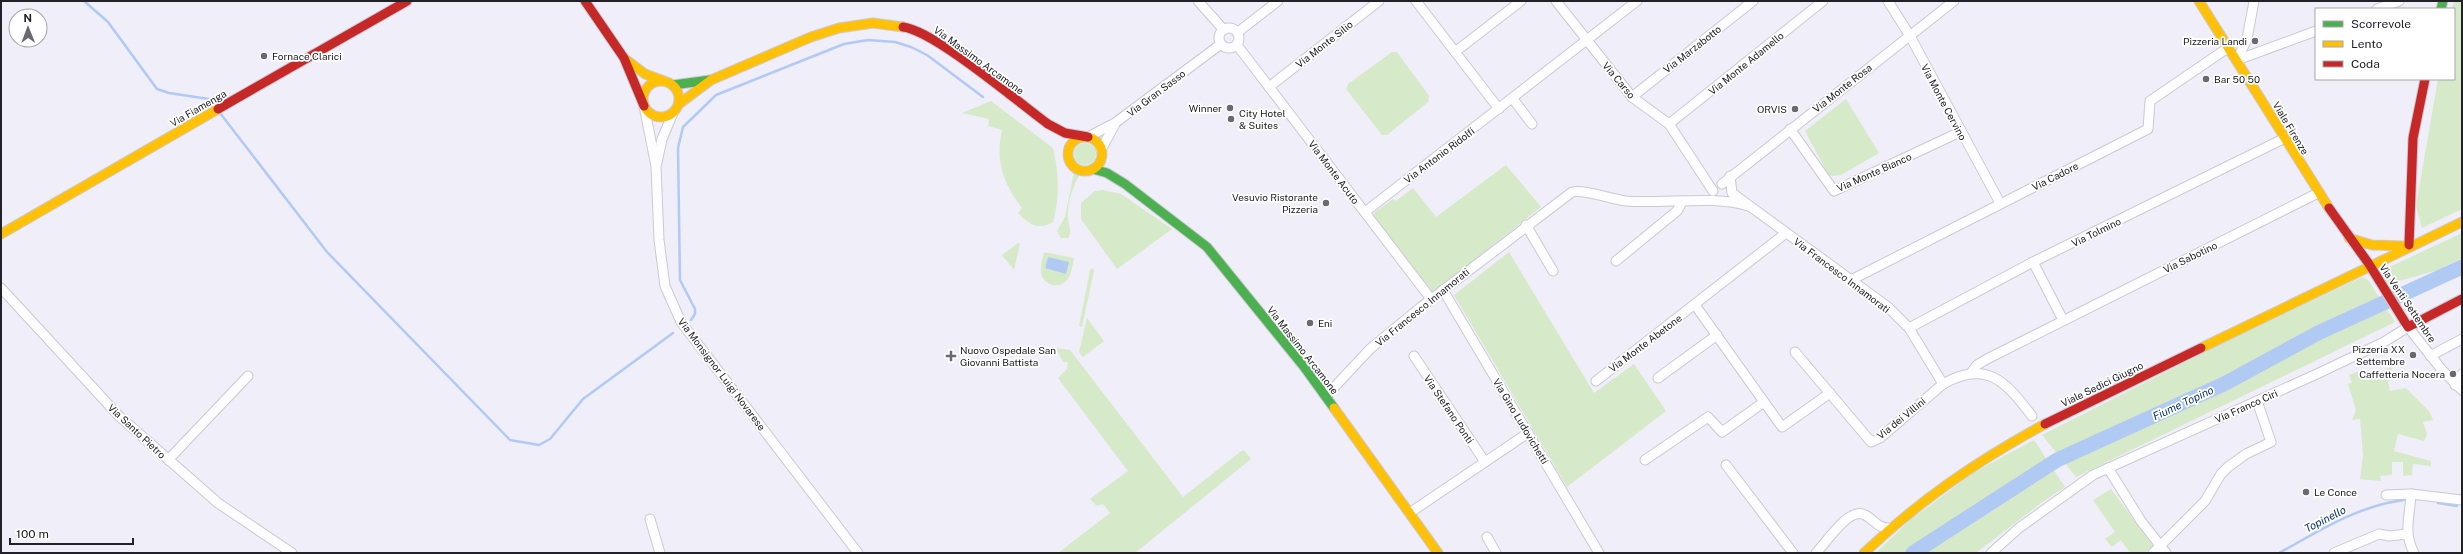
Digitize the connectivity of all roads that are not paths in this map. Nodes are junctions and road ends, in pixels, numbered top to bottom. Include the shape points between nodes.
1 (407, 1) edge
2 (1198, 1) edge
3 (1278, 1) edge
4 (1379, 1) edge
5 (1416, 1) edge
6 (1520, 1) edge
7 (1556, 1) edge
8 (1637, 1) edge
9 (1753, 1) edge
10 (1823, 1) edge
11 (1888, 1) edge
12 (1954, 1) edge
13 (2199, 1) edge
14 (2254, 1) edge
15 (2399, 1) edge
16 (587, 3) edge
17 (2380, 8) edge
18 (1224, 30) junction
19 (2315, 31) edge
20 (1238, 32) junction
21 (1910, 36) junction
22 (1588, 41) junction
23 (1221, 44) junction
24 (1237, 45) junction
25 (2229, 47) junction
26 (1455, 52) junction
27 (624, 58) junction
28 (2237, 60) junction
29 (711, 80) junction
30 (2425, 80) edge
31 (668, 83) junction
32 (1269, 87) junction
33 (1632, 97) junction
34 (1513, 98) junction
35 (679, 104) junction
36 (644, 106) junction
37 (1499, 109) junction
38 (673, 113) junction
39 (1115, 123) junction
40 (1048, 124) junction
41 (1532, 124) dead end
42 (1669, 124) junction
43 (1790, 129) junction
44 (1960, 132) junction
45 (1088, 137) junction
46 (2285, 138) junction
47 (1101, 150) junction
48 (1068, 153) junction
49 (656, 166) junction
50 (1093, 169) junction
51 (1125, 184) junction
52 (1722, 192) junction
53 (2318, 193) junction
54 (1682, 202) junction
55 (2000, 203) junction
56 (1365, 212) junction
57 (2409, 218) junction
58 (2462, 222) edge
59 (1526, 225) junction
60 (1786, 233) junction
61 (1, 234) edge
62 (2349, 238) junction
63 (2409, 245) junction
64 (2382, 246) junction
65 (1616, 261) dead end
66 (2034, 262) junction
67 (2369, 264) junction
68 (1553, 271) dead end
69 (1851, 280) junction
70 (1, 288) edge
71 (1442, 290) junction
72 (1431, 299) junction
73 (2462, 299) edge
74 (1695, 305) junction
75 (2062, 320) junction
76 (2408, 327) junction
77 (1909, 328) junction
78 (1717, 335) junction
79 (2414, 335) junction
80 (2462, 338) edge
81 (2384, 342) junction
82 (1795, 352) dead end
83 (1414, 356) dead end
84 (2430, 356) junction
85 (1971, 373) junction
86 (2462, 374) edge
87 (248, 376) dead end
88 (1658, 378) dead end
89 (1596, 381) dead end
90 (1943, 384) junction
91 (2459, 387) edge
92 (1830, 393) junction
93 (1326, 396) junction
94 (2257, 401) junction
95 (1764, 402) junction
96 (2032, 416) junction
97 (2050, 422) junction
98 (2031, 432) junction
99 (1528, 433) junction
100 (168, 460) junction
101 (1645, 460) dead end
102 (1485, 462) junction
103 (1726, 465) dead end
104 (2108, 468) junction
105 (2411, 494) junction
106 (2386, 495) dead end
107 (2462, 500) edge
108 (1411, 512) junction
109 (650, 519) dead end
110 (1876, 524) junction
111 (1889, 528) junction
112 (2407, 534) junction
113 (1880, 536) junction
114 (1487, 537) dead end
115 (2160, 545) junction
116 (292, 553) edge
117 (660, 553) edge
118 (858, 553) edge
119 (1438, 553) edge
120 (1496, 553) edge
121 (1599, 553) edge
122 (1793, 553) edge
123 (1816, 553) edge
124 (1864, 553) edge
125 (1990, 553) edge
126 (2153, 553) edge
127 (2166, 553) edge
128 (2334, 553) edge
129 (2414, 553) edge

1 - 61 main road, Via Fiamenga
2 - 18 street
3 - 20 street
4 - 32 street, Via Monte Silio
5 - 26 street
6 - 26 street
7 - 22 street, Via Carso
8 - 22 street, Via Antonio Ridolfi
9 - 33 street, Via Marzabotto
10 - 42 street, Via Monte Adamello
11 - 21 street, Via Monte Cervino
12 - 21 street, Via Monte Rosa
13 - 25 main road, Viale Firenze
14 - 28 street via 2247,39
15 - 17 street
16 - 27 main road
18 - 20 street via 1230,28
18 - 23 street via 1220,34
19 - 28 street
20 - 24 street
21 - 43 street, Via Monte Rosa
21 - 44 street, Via Monte Cervino
22 - 33 street, Via Carso
22 - 34 street, Via Antonio Ridolfi
23 - 24 street via 1229,48
23 - 39 street, Via Gran Sasso
24 - 32 street, Via Monte Acuto
25 - 28 main road, Viale Firenze
25 - 55 street, Via Cadore via 2150,101 2148,129
26 - 37 street
27 - 31 main road via 645,74
27 - 36 main road
28 - 46 main road, Viale Firenze
29 - 31 main road, Via Massimo Arcamone
29 - 35 main road, Via Massimo Arcamone
29 - 40 main road, Via Massimo Arcamone via 811,37 839,28 873,23 889,24 912,28 939,43
30 - 57 main road via 2413,138
31 - 35 main road via 679,93
31 - 36 main road via 653,83 645,90
32 - 56 street, Via Monte Acuto
33 - 42 street, Via Carso
34 - 37 street, Via Antonio Ridolfi
34 - 41 street
35 - 38 main road
36 - 38 main road via 657,117
36 - 49 street, Via Monsignor Luigi Novarese
37 - 56 street, Via Antonio Ridolfi
38 - 49 street, Via Monsignor Luigi Novarese via 662,139
39 - 45 street, Via Gran Sasso
39 - 47 street
40 - 45 main road, Via Massimo Arcamone via 1065,133
40 - 48 main road, Via Massimo Arcamone
42 - 52 street, Via Carso via 1701,172
43 - 44 street, Via Monte Bianco via 1834,191
43 - 52 street, Via Monte Rosa via 1730,176
44 - 55 street, Via Monte Cervino
45 - 47 main road, Via Massimo Arcamone via 1096,142
45 - 48 main road via 1077,139 1069,147
46 - 53 main road, Viale Firenze
46 - 66 street, Via Tolmino
47 - 50 main road via 1100,161
47 - 51 main road, Via Massimo Arcamone
48 - 50 main road, Via Massimo Arcamone via 1069,161 1075,168 1084,171
49 - 118 street, Via Monsignor Luigi Novarese via 659,240 665,286 681,322
50 - 51 main road, Via Massimo Arcamone via 1107,173
51 - 93 main road, Via Massimo Arcamone via 1207,247
52 - 54 street, Via Francesco Innamorati
52 - 60 street, Via Francesco Innamorati via 1748,206
53 - 62 main road, Viale Firenze
53 - 75 street, Via Sabotino
54 - 59 street, Via Francesco Innamorati via 1610,199 1577,191 1562,197
54 - 65 street via 1677,211
55 - 69 street, Via Cadore
56 - 72 street, Via Monte Acuto
57 - 63 main road
57 - 64 main road via 2398,237
58 - 63 main road, Viale Sedici Giugno
59 - 68 street
59 - 71 street, Via Francesco Innamorati
60 - 69 street, Via Francesco Innamorati
60 - 74 street, Via Monte Abetone
62 - 64 main road
62 - 67 main road, Viale Firenze
63 - 64 main road
63 - 67 main road, Viale Sedici Giugno
66 - 75 street
66 - 77 street, Via Tolmino
67 - 76 main road, Via Venti Settembre
67 - 97 main road, Viale Sedici Giugno
69 - 77 street, Via Francesco Innamorati via 1888,307
70 - 100 street, Via Santo Pietro via 119,416
71 - 72 street, Via Francesco Innamorati
71 - 99 street, Via Gino Ludovichetti
72 - 93 street, Via Francesco Innamorati via 1370,349
73 - 76 main road
74 - 78 street
74 - 89 street, Via Monte Abetone
75 - 85 street, Via Sabotino via 1987,359 1977,365
76 - 79 street, Via Venti Settembre
76 - 81 street, Via Franco Ciri
77 - 90 street, Via Francesco Innamorati
78 - 88 street
78 - 95 street
79 - 81 street, Via Franco Ciri
79 - 84 street, Via Venti Settembre
80 - 84 street
81 - 94 street, Via Franco Ciri
82 - 92 street, Via dei Villini
83 - 102 street, Via Stefano Ponti
84 - 91 street, Via Venti Settembre
85 - 90 street via 1957,376
85 - 96 street via 1986,374 2000,380
86 - 91 street
87 - 100 street
90 - 92 street, Via dei Villini via 1880,438 1871,442
92 - 95 street via 1782,427
93 - 108 main road, Via Massimo Arcamone
94 - 104 street, Via Franco Ciri
94 - 115 street via 2271,442 2246,454 2228,467 2205,501
95 - 101 street via 1722,432 1708,416
96 - 97 street via 2039,421
96 - 98 street via 2034,424
97 - 98 main road, Viale Sedici Giugno
98 - 111 main road, Viale Sedici Giugno via 1960,471
99 - 102 street
99 - 121 street, Via Gino Ludovichetti
100 - 116 street, Via Santo Pietro via 218,504
102 - 108 street
103 - 122 street
104 - 115 street via 2141,521
104 - 125 street, Via Franco Ciri via 2093,475 2054,502
105 - 106 street
105 - 107 street
105 - 112 street
108 - 119 main road, Via Massimo Arcamone
109 - 117 street
110 - 111 street
110 - 113 street
110 - 123 street via 1864,514 1850,516
111 - 113 main road, Viale Sedici Giugno
112 - 128 street via 2379,534
112 - 129 street
113 - 124 main road, Viale Sedici Giugno
114 - 120 street
115 - 126 street
115 - 127 street

